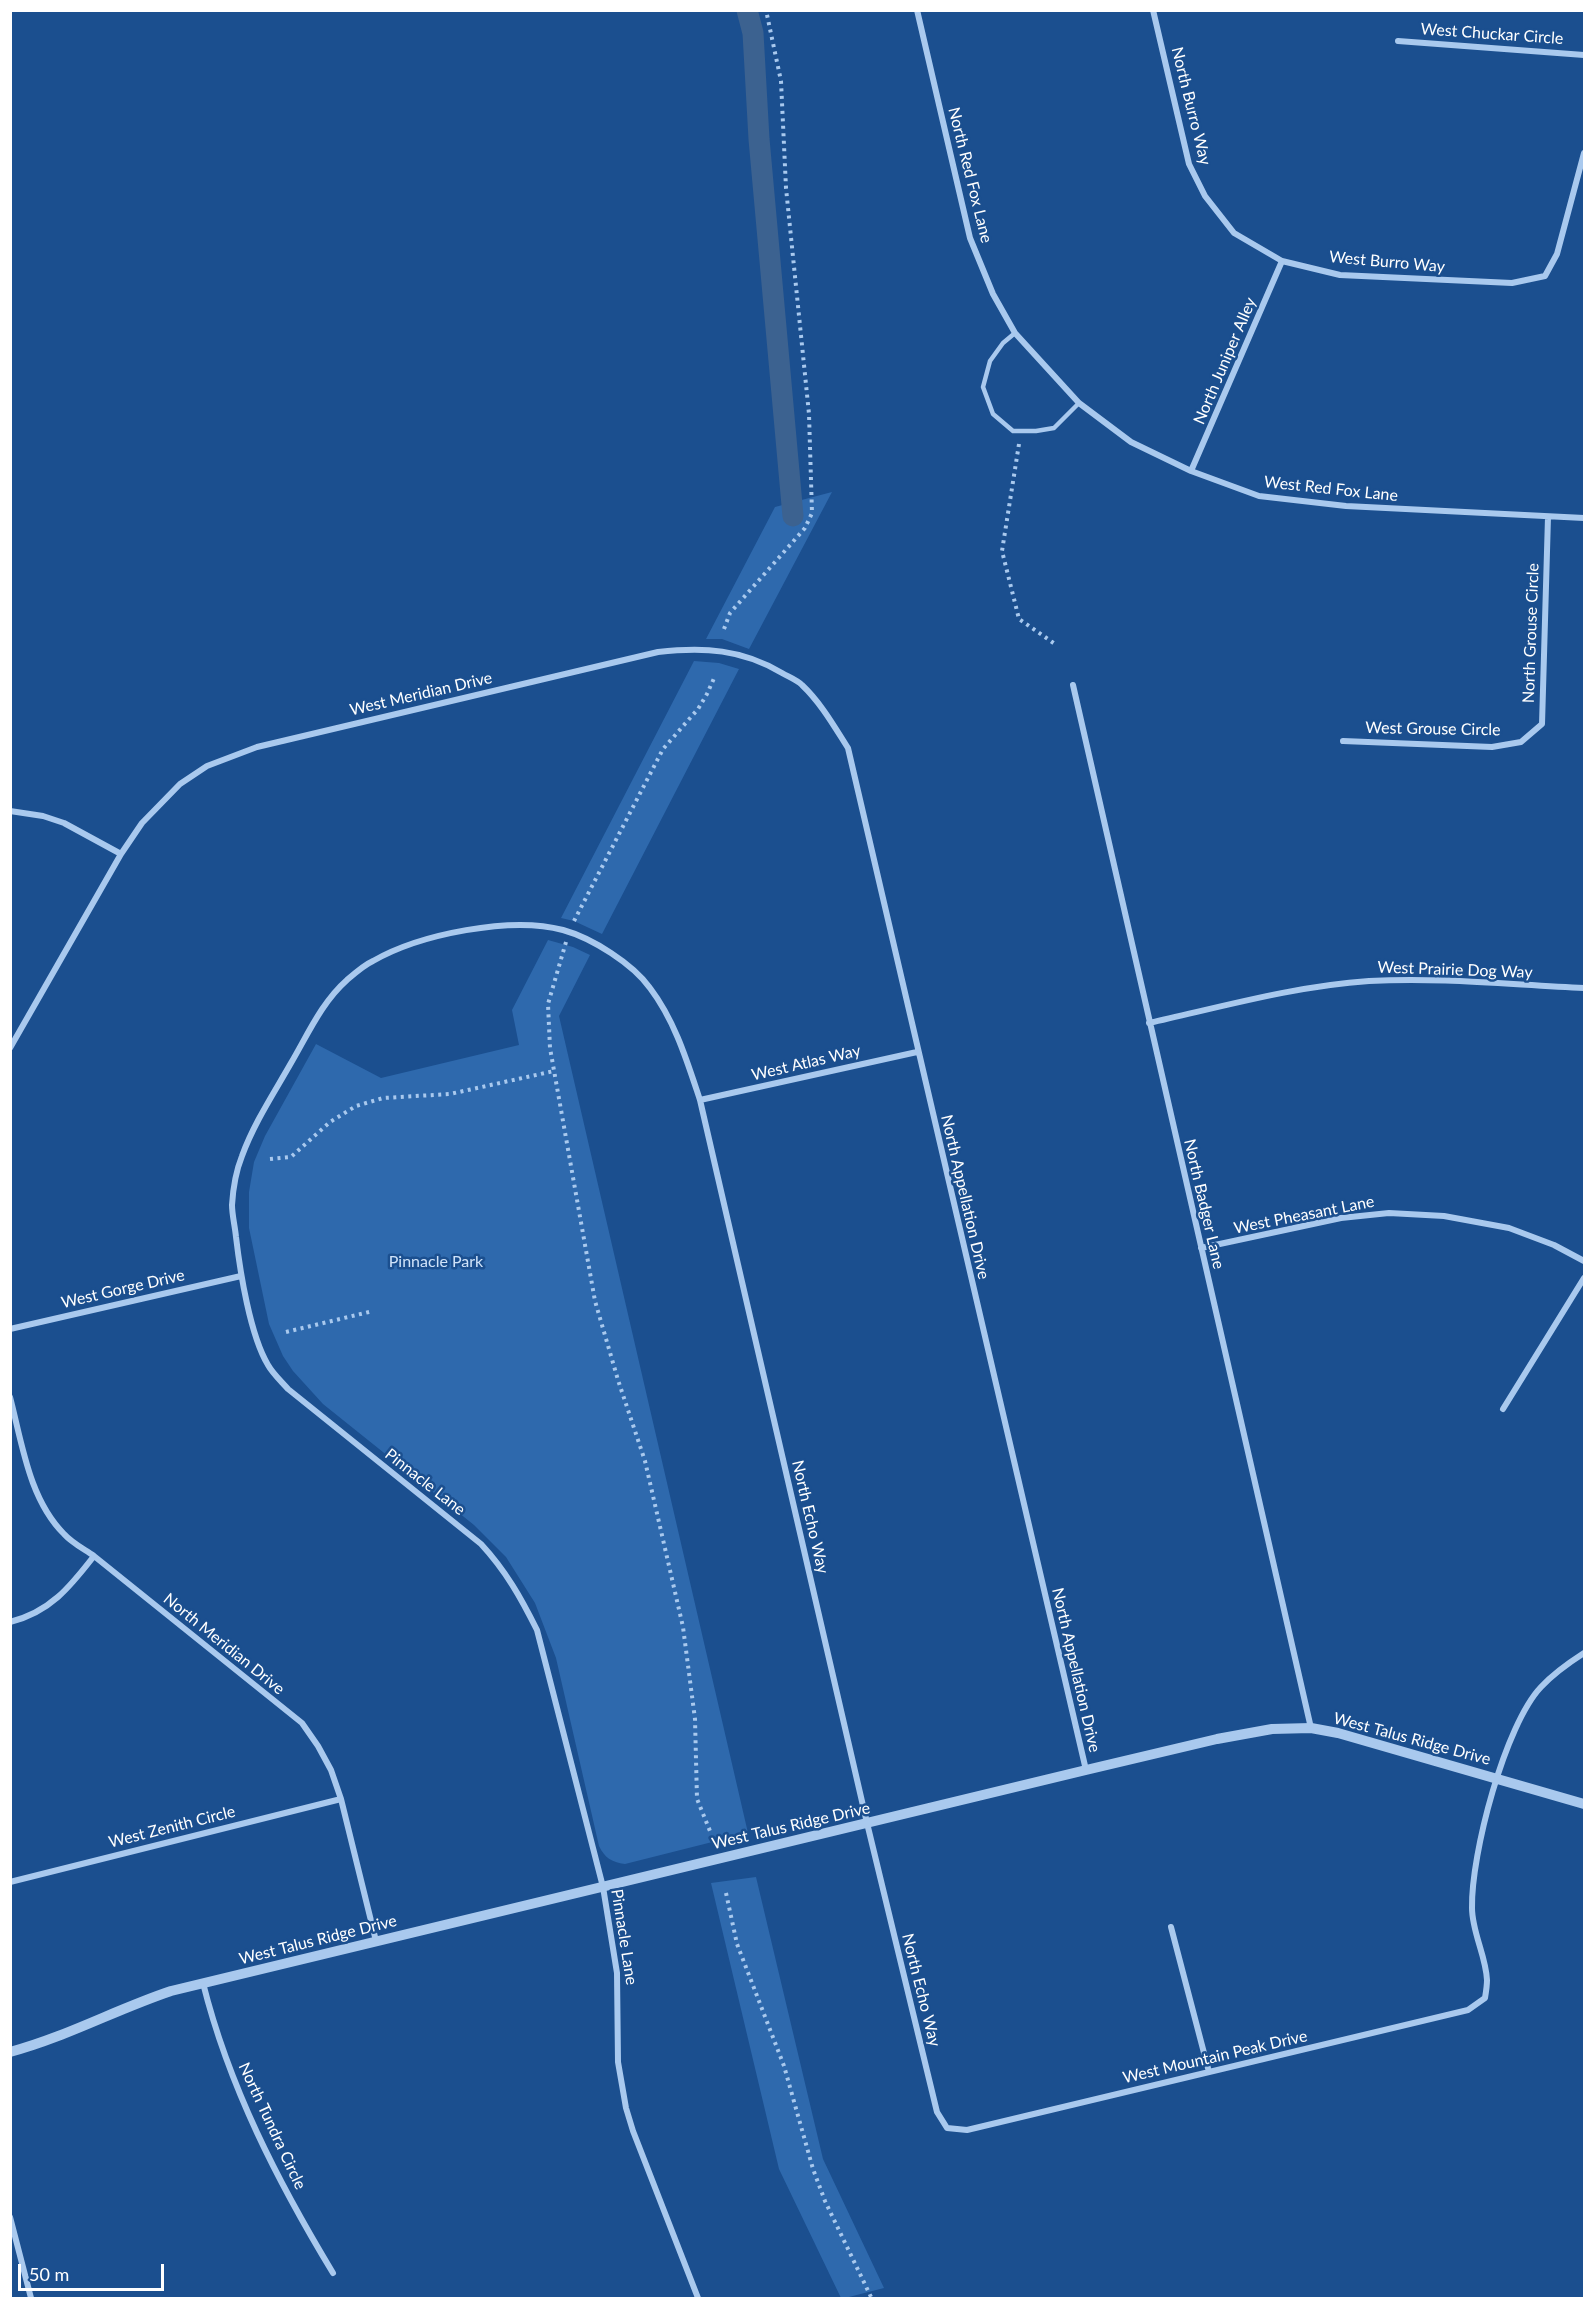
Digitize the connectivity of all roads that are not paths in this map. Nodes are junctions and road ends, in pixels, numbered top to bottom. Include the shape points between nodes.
1 (916, 10) edge
2 (1153, 10) edge
3 (1398, 41) dead end
4 (1584, 55) edge
5 (1584, 153) edge
6 (1234, 233) joint
7 (1282, 261) junction
8 (1015, 333) junction
9 (1044, 364) joint
10 (1079, 403) junction
11 (1191, 471) junction
12 (1548, 517) junction
13 (1584, 518) edge
14 (765, 663) joint
15 (1073, 685) dead end
16 (1343, 741) dead end
17 (1521, 742) joint
18 (10, 811) edge
19 (121, 854) junction
20 (592, 943) joint
21 (1584, 988) edge
22 (1149, 1023) junction
23 (10, 1048) edge
24 (917, 1052) junction
25 (700, 1100) junction
26 (1200, 1248) junction
27 (1584, 1261) edge
28 (241, 1276) junction
29 (1584, 1278) edge
30 (10, 1329) edge
31 (10, 1397) edge
32 (1503, 1408) dead end
33 (94, 1556) junction
34 (10, 1622) edge
35 (1584, 1653) edge
36 (1311, 1728) junction
37 (1086, 1770) junction
38 (1498, 1778) junction
39 (341, 1799) junction
40 (1584, 1804) edge
41 (867, 1823) junction
42 (10, 1882) edge
43 (603, 1887) junction
44 (1172, 1927) dead end
45 (376, 1941) junction
46 (203, 1983) junction
47 (10, 2052) edge
48 (1209, 2072) junction
49 (947, 2128) joint
50 (10, 2217) edge
51 (333, 2273) dead end
52 (31, 2298) edge
53 (698, 2298) edge

1 - 8 street, North Red Fox Lane via 970,238 993,294
2 - 6 street, North Burro Way via 1190,164 1205,196
3 - 4 street, West Chuckar Circle
5 - 7 street, West Burro Way via 1557,254 1545,276 1512,283 1340,274
6 - 7 street, West Burro Way
7 - 11 street, North Juniper Alley
8 - 9 street, North Red Fox Lane
8 - 10 lane via 990,361 983,387 993,414 1013,431 1036,431 1054,428
9 - 10 street, West Red Fox Lane
10 - 11 street, West Red Fox Lane via 1131,442
11 - 12 street, West Red Fox Lane via 1259,496 1346,506
12 - 13 street, West Red Fox Lane
12 - 17 street, North Grouse Circle via 1542,724
14 - 19 street, West Meridian Drive via 726,651 658,652 257,747 207,766 180,784 142,823
14 - 24 street, North Appellation Drive via 801,684 828,715 848,748
15 - 22 street, North Badger Lane
16 - 17 street, West Grouse Circle via 1492,747
18 - 19 street via 64,823
19 - 23 street
20 - 25 street, North Echo Way via 621,960 649,986 682,1046
20 - 28 street, Pinnacle Lane via 569,933 528,925 492,927 400,947 371,961 345,981 325,1005 242,1156 232,1206
21 - 22 street, West Prairie Dog Way via 1368,981 1302,990
22 - 26 street, North Badger Lane
24 - 25 street, West Atlas Way
24 - 37 street, North Appellation Drive
25 - 41 street, North Echo Way
26 - 27 street, West Pheasant Lane via 1341,1218 1389,1213 1444,1216 1509,1228
26 - 36 street, North Badger Lane
28 - 30 street, West Gorge Drive
28 - 43 street, Pinnacle Lane via 267,1364 288,1389 481,1545 501,1566 521,1599 543,1648
29 - 32 street
31 - 33 street, North Meridian Drive via 41,1504 64,1534
33 - 34 street via 68,1590 44,1609
33 - 39 street, North Meridian Drive via 302,1724 331,1770
35 - 38 street via 1541,1687 1524,1711
36 - 37 street, West Talus Ridge Drive via 1272,1729 1217,1739
36 - 38 street, West Talus Ridge Drive
37 - 41 street, West Talus Ridge Drive
38 - 40 street, West Talus Ridge Drive
38 - 48 street, West Mountain Peak Drive via 1478,1860 1472,1908 1487,1979 1485,1998 1468,2010
39 - 42 street, West Zenith Circle
39 - 45 street, North Meridian Drive
41 - 43 street, West Talus Ridge Drive
41 - 49 street, North Echo Way via 937,2112
43 - 45 street, West Talus Ridge Drive
43 - 53 street, Pinnacle Lane via 617,1973 618,2062 626,2108
44 - 48 street
45 - 46 street, West Talus Ridge Drive
46 - 47 street, West Talus Ridge Drive via 126,2006 36,2045
46 - 51 street, North Tundra Circle via 217,2037 261,2144
48 - 49 street, West Mountain Peak Drive via 967,2130
50 - 52 street

